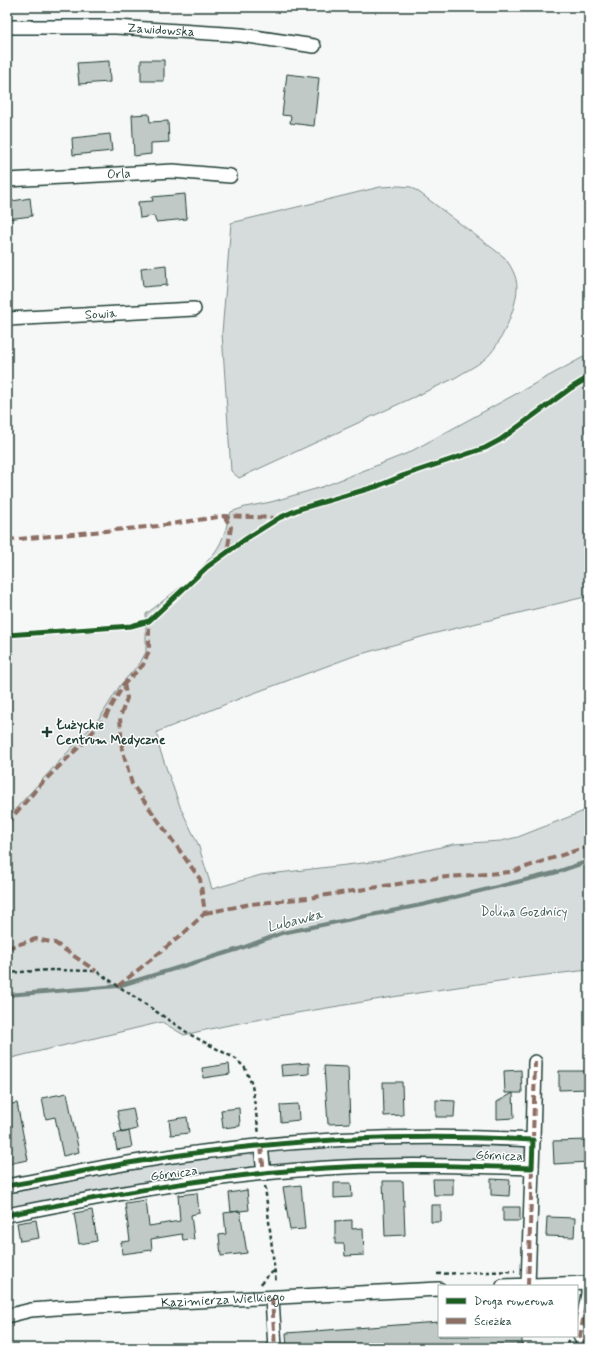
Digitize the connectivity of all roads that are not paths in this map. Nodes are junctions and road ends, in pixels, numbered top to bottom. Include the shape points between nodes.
1 (7, 27) edge
2 (314, 46) dead end
3 (230, 176) dead end
4 (7, 180) edge
5 (194, 309) dead end
6 (7, 318) edge
7 (535, 1062) dead end
8 (533, 1140) junction
9 (261, 1146) junction
10 (532, 1168) junction
11 (264, 1174) junction
12 (7, 1186) edge
13 (7, 1215) edge
14 (588, 1283) edge
15 (528, 1285) joint
16 (438, 1289) edge
17 (272, 1298) junction
18 (7, 1316) edge
19 (275, 1348) edge
20 (587, 1348) edge

1 - 2 street, Zawidowska via 116,27 241,35
3 - 4 street, Orla via 173,171
5 - 6 street, Sowia
7 - 8 street, Górnicza
8 - 9 street, Górnicza via 388,1139
8 - 10 street, Górnicza
9 - 11 street
9 - 12 street, Górnicza via 141,1161
10 - 11 street, Górnicza via 352,1167
10 - 15 street, Górnicza
11 - 13 street, Górnicza via 182,1183
14 - 15 street
14 - 20 street via 580,1336
16 - 17 street, Kazimierza Wielkiego
17 - 18 street, Kazimierza Wielkiego via 57,1308 30,1310
17 - 19 street

